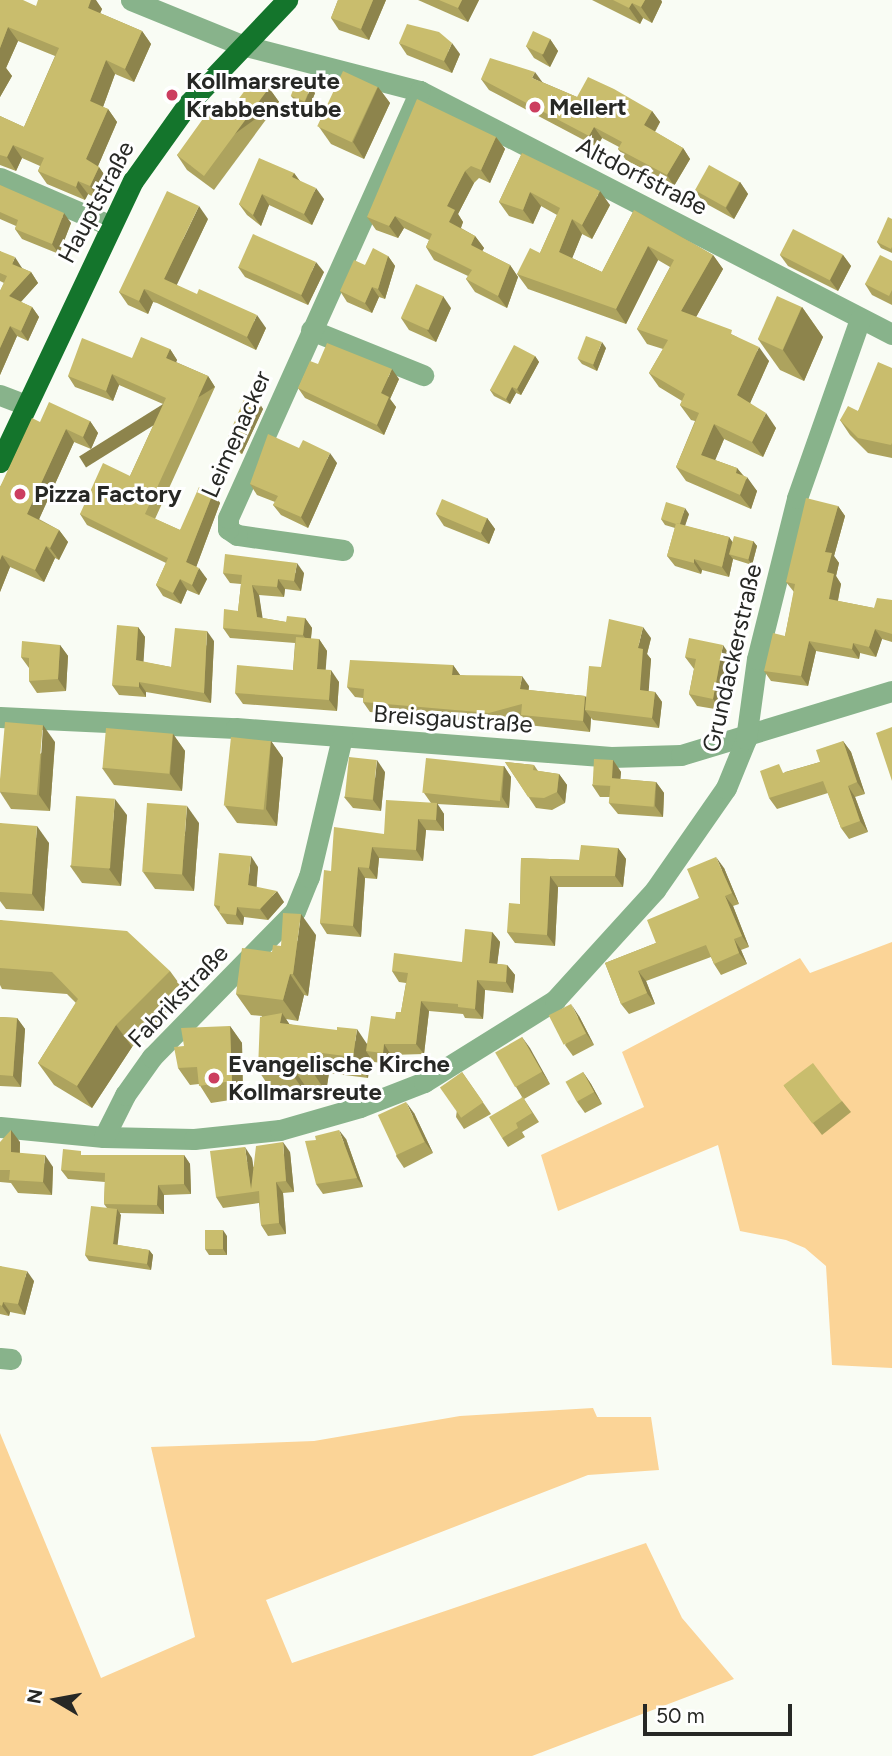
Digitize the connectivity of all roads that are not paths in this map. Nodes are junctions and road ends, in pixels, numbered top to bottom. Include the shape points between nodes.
1 (131, 0) edge
2 (287, 0) edge
3 (242, 45) junction
4 (420, 91) junction
5 (0, 178) edge
6 (109, 225) junction
7 (860, 319) junction
8 (311, 330) junction
9 (892, 334) edge
10 (423, 375) dead end
11 (0, 395) edge
12 (26, 405) junction
13 (0, 462) edge
14 (344, 550) dead end
15 (892, 691) edge
16 (0, 718) edge
17 (342, 737) junction
18 (746, 739) junction
19 (0, 1126) edge
20 (104, 1137) junction

1 - 3 street, Altdorfstraße
2 - 3 main road, Hauptstraße
3 - 4 street, Altdorfstraße
3 - 6 main road, Hauptstraße via 166,131
4 - 7 street, Altdorfstraße
4 - 8 street, Leimenacker
5 - 6 street
6 - 12 main road, Hauptstraße
7 - 9 street, Altdorfstraße
7 - 18 street, Grundackerstraße via 797,498 757,659
8 - 10 street
8 - 14 street, Leimenacker via 228,518 228,529 237,535
11 - 12 street
12 - 13 main road, Hauptstraße
15 - 18 street, Breisgaustraße
16 - 17 street, Breisgaustraße
17 - 18 street, Breisgaustraße via 611,757 681,755
17 - 20 street, Fabrikstraße via 309,877 295,911 152,1057 125,1095
18 - 20 street, Grundackerstraße via 726,788 656,890 615,939 555,1000 488,1045 424,1082 280,1130 194,1139
19 - 20 street, Grundackerstraße

